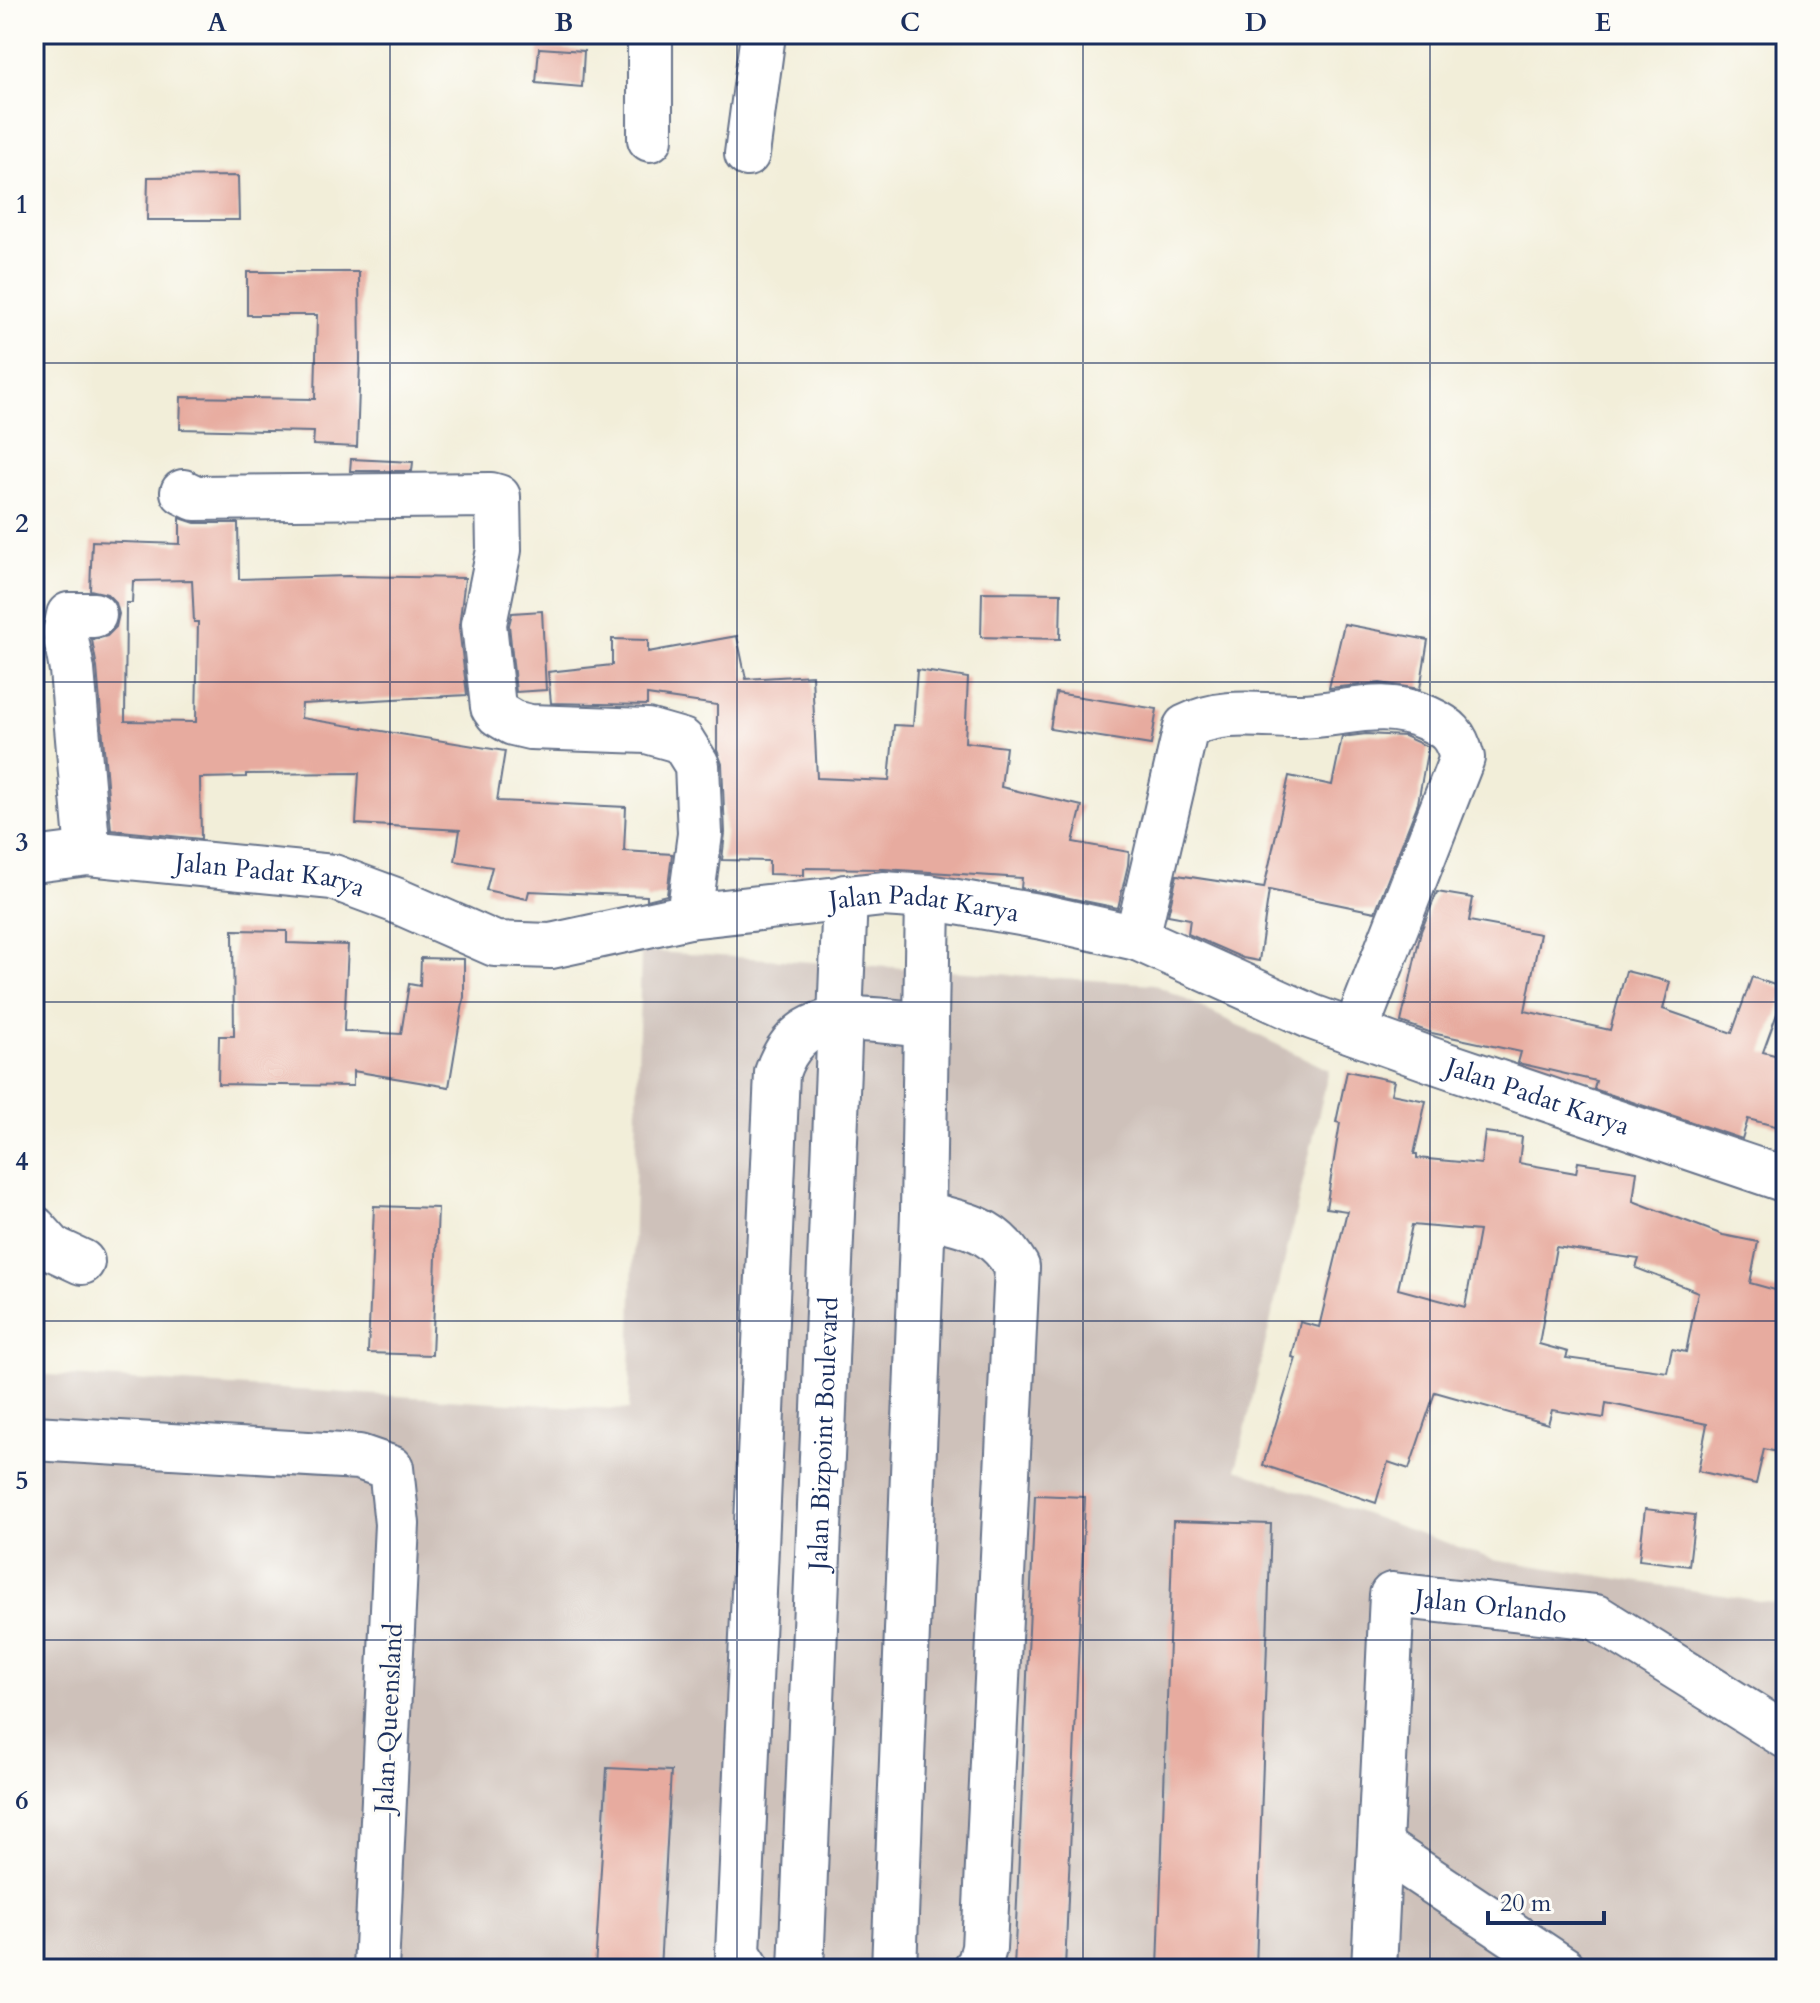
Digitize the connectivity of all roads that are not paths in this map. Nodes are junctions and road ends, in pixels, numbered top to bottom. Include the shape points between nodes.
1 (650, 34) edge
2 (763, 34) edge
3 (650, 139) dead end
4 (747, 154) dead end
5 (183, 492) dead end
6 (94, 615) dead end
7 (88, 853) junction
8 (34, 860) edge
9 (845, 897) junction
10 (928, 897) junction
11 (689, 916) junction
12 (1137, 938) junction
13 (840, 1019) junction
14 (925, 1025) junction
15 (1355, 1032) junction
16 (1786, 1180) edge
17 (923, 1213) junction
18 (34, 1228) edge
19 (82, 1262) dead end
20 (34, 1438) edge
21 (1786, 1736) edge
22 (1381, 1847) junction
23 (376, 1969) edge
24 (748, 1969) edge
25 (801, 1969) edge
26 (894, 1969) edge
27 (975, 1969) edge
28 (1374, 1969) edge
29 (1564, 1969) edge

1 - 3 street
2 - 4 street
5 - 11 street via 195,498 498,497 499,550 484,624 493,707 504,719 530,727 647,731 682,741 697,765 700,834
6 - 7 street via 69,615 65,633
7 - 8 street, Jalan Padat Karya
7 - 11 street, Jalan Padat Karya via 333,877 495,944 551,946
9 - 10 street, Jalan Padat Karya
9 - 11 street, Jalan Padat Karya
9 - 13 street, Jalan Bizpoint Boulevard
10 - 12 street, Jalan Padat Karya
10 - 14 street
12 - 15 street, Jalan Padat Karya
12 - 15 street via 1186,727 1204,718 1246,713 1304,716 1374,707 1408,710 1457,738 1462,758
13 - 14 street
13 - 24 street via 809,1028 784,1052 777,1073 738,1953
13 - 25 street, Jalan Bizpoint Boulevard
14 - 17 street
15 - 16 street, Jalan Padat Karya
17 - 26 street
17 - 27 street via 986,1231 1005,1246 1017,1267 984,1948
18 - 19 street via 52,1248
20 - 23 street, Jalan Queensland via 359,1457 391,1468 397,1524
21 - 22 street, Jalan Orlando via 1596,1617 1392,1595
22 - 28 street, Jalan Orlando
22 - 29 street

